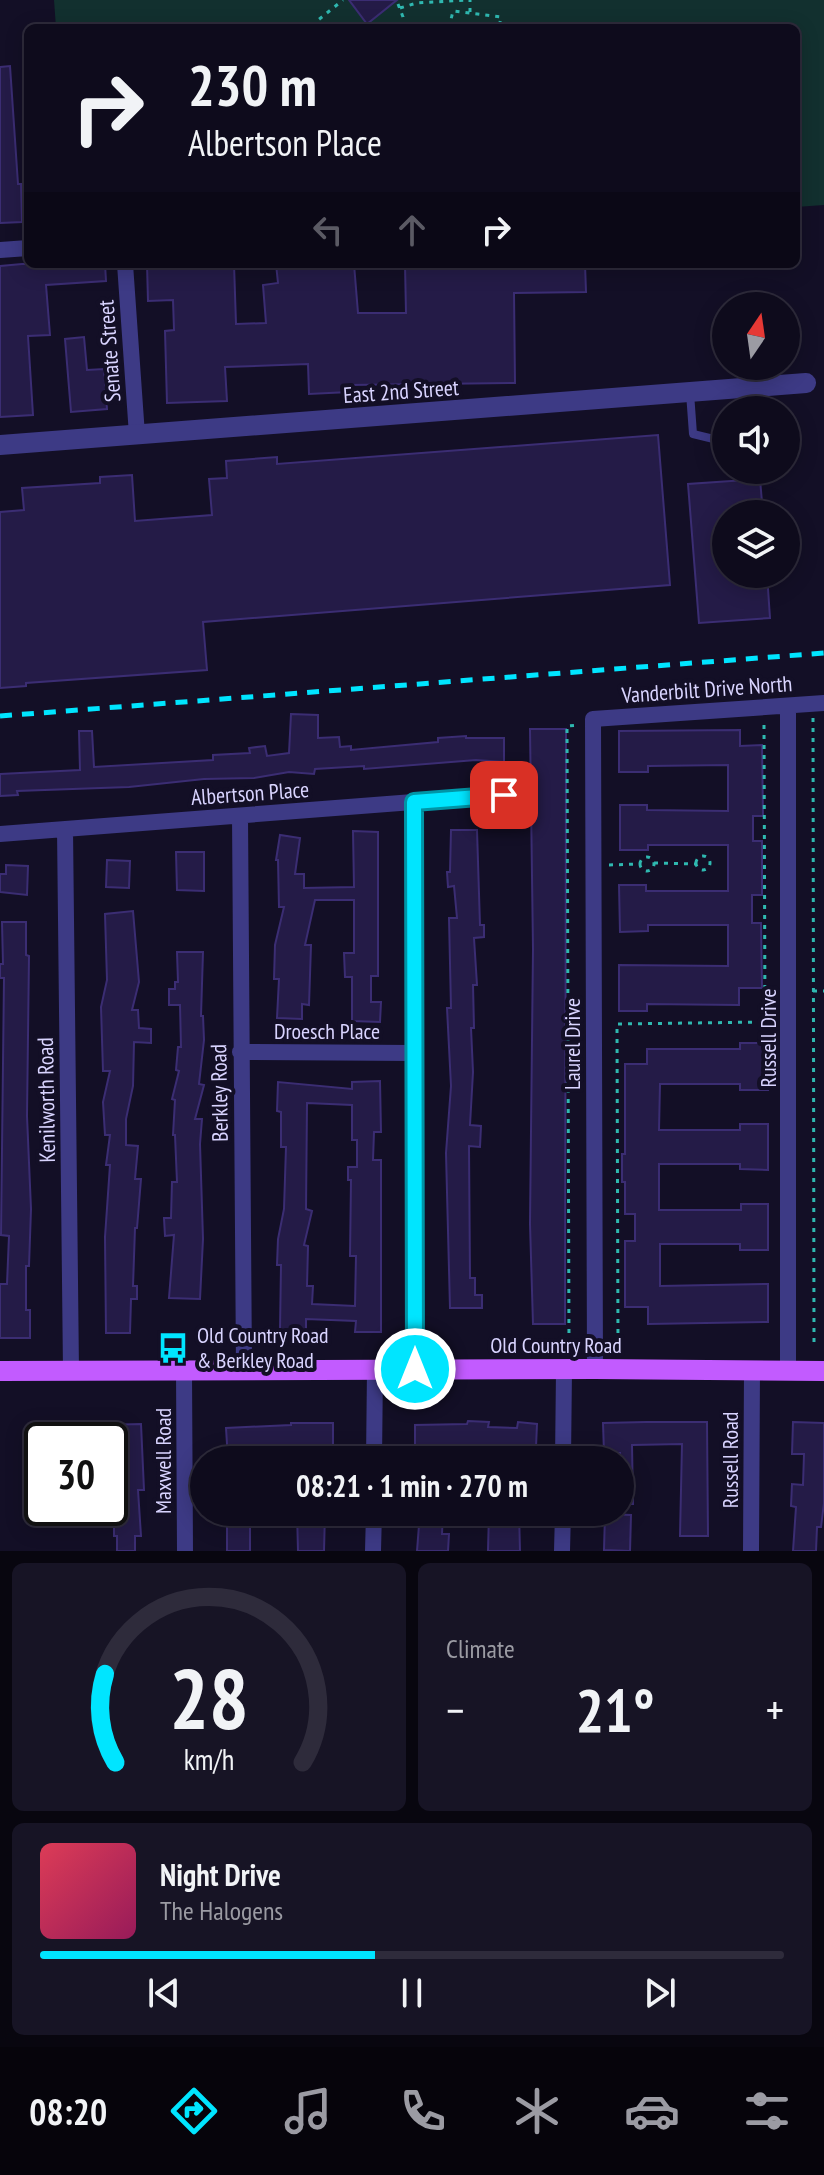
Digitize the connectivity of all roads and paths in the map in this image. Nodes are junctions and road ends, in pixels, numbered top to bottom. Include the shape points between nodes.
1 (343, 0) edge
2 (468, 0) edge
3 (470, 13) junction
4 (318, 24) edge
5 (402, 24) edge
6 (450, 24) edge
7 (500, 24) edge
8 (24, 248) edge
9 (0, 250) edge
10 (125, 268) edge
11 (806, 383) dead end
12 (690, 392) junction
13 (137, 435) junction
14 (712, 439) edge
15 (0, 445) edge
16 (788, 706) junction
17 (819, 708) edge
18 (764, 715) dead end
19 (593, 722) junction
20 (504, 795) dead end
21 (414, 802) junction
22 (240, 816) junction
23 (65, 829) junction
24 (0, 834) edge
25 (654, 863) junction
26 (640, 864) junction
27 (696, 864) dead end
28 (594, 867) junction
29 (813, 991) junction
30 (824, 991) edge
31 (240, 1052) junction
32 (414, 1053) junction
33 (569, 1343) dead end
34 (618, 1343) dead end
35 (814, 1343) dead end
36 (375, 1369) junction
37 (415, 1369) junction
38 (595, 1369) junction
39 (244, 1370) junction
40 (564, 1370) junction
41 (752, 1370) junction
42 (0, 1371) edge
43 (71, 1371) junction
44 (184, 1371) junction
45 (788, 1371) junction
46 (824, 1371) edge
47 (374, 1446) edge
48 (563, 1446) edge
49 (374, 1526) edge
50 (563, 1526) edge
51 (185, 1551) edge
52 (373, 1551) edge
53 (562, 1551) edge
54 (751, 1551) edge

1 - 4 path
2 - 3 path
2 - 5 path via 399,6
3 - 6 path via 453,11
3 - 7 path via 501,17
8 - 9 street
10 - 13 street, Senate Street
11 - 12 street, East 2nd Street
12 - 13 street, East 2nd Street
12 - 14 lane via 693,434
13 - 15 street, East 2nd Street
16 - 17 street, Vanderbilt Drive North
16 - 19 street, Vanderbilt Drive North
16 - 45 street, Russell Drive
17 - 29 path via 813,714
18 - 34 path via 765,1022 617,1024
19 - 28 street, Laurel Drive
19 - 33 path via 567,726
20 - 21 street, Albertson Place
21 - 22 street, Albertson Place
21 - 32 street
22 - 23 street, Albertson Place
22 - 31 street, Berkley Road
23 - 24 street, Albertson Place
23 - 43 street, Kenilworth Road
25 - 26 path via 648,871
25 - 26 path via 647,856
25 - 27 path
26 - 28 path
28 - 38 street, Laurel Drive
29 - 30 path
29 - 35 path
31 - 32 street, Droesch Place
31 - 39 street, Berkley Road
32 - 37 street
36 - 37 main road, Old Country Road
36 - 39 main road, Old Country Road
36 - 47 street
37 - 40 main road, Old Country Road
38 - 40 main road, Old Country Road
38 - 41 main road, Old Country Road
39 - 44 main road, Old Country Road
40 - 48 street
41 - 45 main road, Old Country Road
41 - 54 street, Russell Road
42 - 43 main road, Old Country Road
43 - 44 main road, Old Country Road
44 - 51 street, Maxwell Road
45 - 46 main road, Old Country Road
49 - 52 street
50 - 53 street

